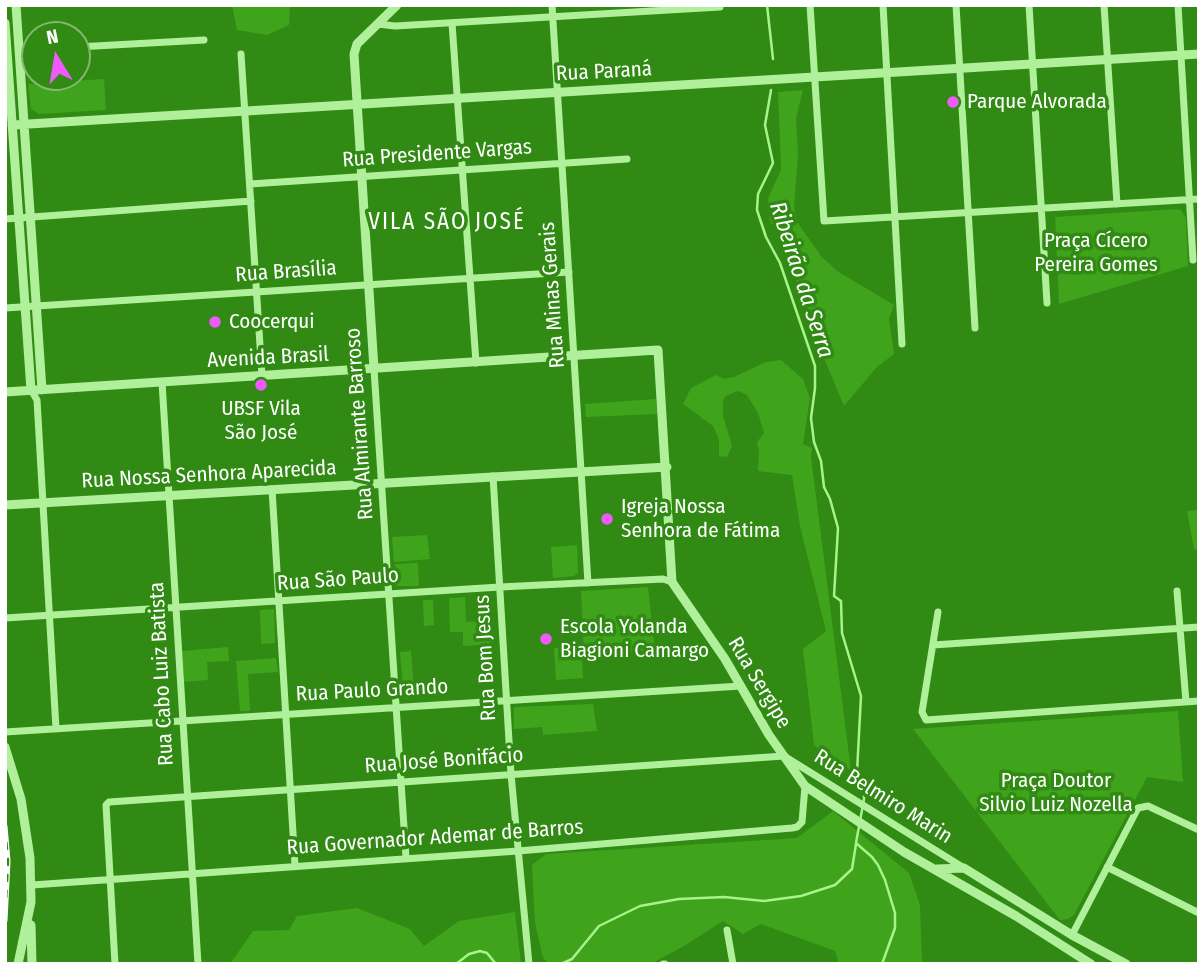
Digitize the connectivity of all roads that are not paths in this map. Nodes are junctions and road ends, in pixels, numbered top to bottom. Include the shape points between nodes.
1 (16, 5) edge
2 (397, 5) edge
3 (552, 5) edge
4 (810, 5) edge
5 (883, 5) edge
6 (956, 5) edge
7 (1029, 5) edge
8 (1104, 5) edge
9 (1178, 5) edge
10 (720, 7) dead end
11 (553, 17) junction
12 (452, 23) junction
13 (379, 24) junction
14 (5, 26) edge
15 (18, 33) junction
16 (204, 40) dead end
17 (7, 45) edge
18 (91, 46) edge
19 (19, 51) junction
20 (241, 54) dead end
21 (1199, 54) edge
22 (1181, 55) junction
23 (1107, 59) junction
24 (1033, 64) junction
25 (960, 68) junction
26 (887, 72) junction
27 (815, 77) junction
28 (558, 92) junction
29 (458, 98) junction
30 (357, 104) junction
31 (245, 111) junction
32 (12, 125) junction
33 (24, 125) junction
34 (627, 159) dead end
35 (562, 164) junction
36 (462, 170) junction
37 (362, 177) junction
38 (250, 184) junction
39 (1189, 200) junction
40 (1199, 200) edge
41 (251, 201) junction
42 (1117, 204) junction
43 (1041, 209) junction
44 (968, 213) junction
45 (30, 217) junction
46 (895, 217) junction
47 (18, 218) junction
48 (5, 219) edge
49 (1193, 260) dead end
50 (569, 272) junction
51 (470, 278) junction
52 (369, 285) junction
53 (257, 292) junction
54 (1047, 303) dead end
55 (25, 306) junction
56 (36, 306) junction
57 (5, 308) edge
58 (975, 328) dead end
59 (902, 344) dead end
60 (574, 356) junction
61 (476, 363) junction
62 (374, 369) junction
63 (262, 376) junction
64 (162, 382) junction
65 (31, 390) junction
66 (42, 390) junction
67 (5, 392) edge
68 (37, 400) junction
69 (667, 467) junction
70 (581, 471) junction
71 (493, 476) junction
72 (382, 482) junction
73 (272, 489) junction
74 (169, 495) junction
75 (43, 503) junction
76 (5, 505) edge
77 (672, 582) junction
78 (588, 583) junction
79 (500, 587) junction
80 (1177, 591) dead end
81 (389, 594) junction
82 (279, 601) junction
83 (176, 607) junction
84 (938, 612) dead end
85 (49, 615) junction
86 (5, 618) edge
87 (1199, 627) edge
88 (1180, 628) junction
89 (933, 645) junction
90 (741, 686) junction
91 (506, 700) junction
92 (1199, 701) edge
93 (1186, 702) junction
94 (396, 707) junction
95 (286, 713) junction
96 (183, 721) junction
97 (56, 729) junction
98 (5, 732) edge
99 (5, 747) edge
100 (784, 756) junction
101 (511, 774) junction
102 (401, 782) junction
103 (805, 786) junction
104 (291, 789) junction
105 (187, 797) junction
106 (1199, 830) edge
107 (518, 851) junction
108 (406, 858) junction
109 (295, 866) junction
110 (1107, 867) junction
111 (964, 868) junction
112 (935, 869) junction
113 (191, 873) junction
114 (111, 879) junction
115 (32, 885) junction
116 (30, 909) junction
117 (1199, 913) edge
118 (727, 930) dead end
119 (1072, 935) junction
120 (21, 964) edge
121 (32, 964) edge
122 (115, 964) edge
123 (198, 964) edge
124 (529, 964) edge
125 (733, 964) edge
126 (1091, 964) edge
127 (1126, 964) edge

1 - 15 street
2 - 13 street, Rua Almirante Barroso
3 - 11 street, Rua Minas Gerais
4 - 27 street
5 - 26 street
6 - 25 street
7 - 24 street
8 - 23 street
9 - 22 street
10 - 11 street
11 - 12 street
11 - 28 street, Rua Minas Gerais
12 - 13 street
12 - 29 street
13 - 30 street, Rua Almirante Barroso via 354,48
14 - 15 street
14 - 17 street
15 - 19 street
16 - 18 street
17 - 19 street
17 - 32 street
19 - 33 street
20 - 31 street
21 - 22 street, Rua Paraná
22 - 23 street, Rua Paraná
22 - 39 street
23 - 24 street, Rua Paraná
23 - 42 street
24 - 25 street, Rua Paraná
24 - 43 street
25 - 26 street, Rua Paraná
25 - 44 street
26 - 27 street, Rua Paraná
26 - 46 street
27 - 28 street, Rua Paraná
27 - 46 street via 824,221
28 - 29 street, Rua Paraná
28 - 35 street, Rua Minas Gerais
29 - 30 street, Rua Paraná
29 - 36 street
30 - 31 street, Rua Paraná
30 - 37 street, Rua Almirante Barroso
31 - 33 street, Rua Paraná
31 - 38 street
32 - 33 street, Rua Paraná
32 - 47 street
33 - 45 street
34 - 35 street, Rua Presidente Vargas
35 - 36 street, Rua Presidente Vargas
35 - 50 street, Rua Minas Gerais
36 - 37 street, Rua Presidente Vargas
36 - 51 street
37 - 38 street, Rua Presidente Vargas
37 - 52 street, Rua Almirante Barroso
38 - 41 street
39 - 40 street
39 - 42 street
39 - 49 street
41 - 45 street
41 - 53 street
42 - 43 street
43 - 44 street
43 - 54 street
44 - 46 street
44 - 58 street
45 - 47 street
45 - 56 street
46 - 59 street
47 - 48 street
47 - 55 street
50 - 51 street, Rua Brasília
50 - 60 street, Rua Minas Gerais
51 - 52 street, Rua Brasília
51 - 61 street
52 - 53 street, Rua Brasília
52 - 62 street, Rua Almirante Barroso
53 - 56 street, Rua Brasília
53 - 63 street
55 - 56 street, Rua Brasília
55 - 57 street, Rua Brasília
55 - 65 street
56 - 66 street
60 - 61 street, Avenida Brasil
60 - 69 street, Avenida Brasil via 658,350
60 - 70 street, Rua Minas Gerais
61 - 62 street, Avenida Brasil
62 - 63 street, Avenida Brasil
62 - 72 street, Rua Almirante Barroso
63 - 64 street, Avenida Brasil
64 - 66 street, Avenida Brasil
64 - 74 street, Rua Cabo Luiz Batista
65 - 66 street, Avenida Brasil
65 - 67 street, Avenida Brasil
65 - 68 street
66 - 68 street
68 - 75 street
69 - 70 street, Rua Nossa Senhora Aparecida
69 - 77 street
70 - 71 street, Rua Nossa Senhora Aparecida
70 - 78 street, Rua Minas Gerais
71 - 72 street, Rua Nossa Senhora Aparecida
71 - 79 street, Rua Bom Jesus
72 - 73 street, Rua Nossa Senhora Aparecida
72 - 81 street, Rua Almirante Barroso
73 - 74 street, Rua Nossa Senhora Aparecida
73 - 82 street
74 - 75 street, Rua Nossa Senhora Aparecida
74 - 83 street, Rua Cabo Luiz Batista
75 - 76 street, Rua Nossa Senhora Aparecida
75 - 85 street
77 - 78 street, Rua São Paulo
77 - 90 street, Rua Sergipe
78 - 79 street, Rua São Paulo
79 - 81 street, Rua São Paulo
79 - 91 street, Rua Bom Jesus
80 - 88 street
81 - 82 street, Rua São Paulo
81 - 94 street, Rua Almirante Barroso
82 - 83 street, Rua São Paulo
82 - 95 street
83 - 85 street, Rua São Paulo
83 - 96 street, Rua Cabo Luiz Batista
84 - 89 street
85 - 86 street, Rua São Paulo
85 - 97 street
87 - 88 street
88 - 89 street
88 - 93 street
89 - 93 street via 922,712 930,721
90 - 91 street, Rua Paulo Grando
90 - 100 street, Rua Sergipe
91 - 94 street, Rua Paulo Grando
91 - 101 street, Rua Bom Jesus
92 - 93 street
94 - 95 street, Rua Paulo Grando
94 - 102 street, Rua Almirante Barroso
95 - 96 street, Rua Paulo Grando
95 - 104 street
96 - 97 street, Rua Paulo Grando
96 - 105 street, Rua Cabo Luiz Batista
97 - 98 street, Rua Paulo Grando
99 - 115 street via 20,799
100 - 101 street, Rua José Bonifácio
100 - 103 street, Rua Sergipe
100 - 111 street, Rua Belmiro Marin
101 - 102 street, Rua José Bonifácio
101 - 107 street, Rua Bom Jesus
102 - 104 street, Rua José Bonifácio
102 - 108 street, Rua Almirante Barroso
103 - 107 street, Rua Governador Ademar de Barros via 802,822 797,827
103 - 112 street
104 - 105 street, Rua José Bonifácio
104 - 109 street
105 - 113 street, Rua Cabo Luiz Batista
105 - 114 street, Rua José Bonifácio via 107,803
106 - 110 street via 1142,806
107 - 108 street, Rua Governador Ademar de Barros
107 - 124 street, Rua Bom Jesus
108 - 109 street, Rua Governador Ademar de Barros
109 - 113 street, Rua Governador Ademar de Barros
110 - 117 street
110 - 119 street
111 - 112 street, Rua Belmiro Marin
111 - 119 street, Rua Belmiro Marin
112 - 126 street, Rua Belmiro Marin
113 - 114 street, Rua Governador Ademar de Barros
113 - 123 street, Rua Cabo Luiz Batista
114 - 115 street, Rua Governador Ademar de Barros
114 - 122 street
115 - 116 street
116 - 120 street
116 - 121 street
118 - 125 street
119 - 127 street, Rua Belmiro Marin

